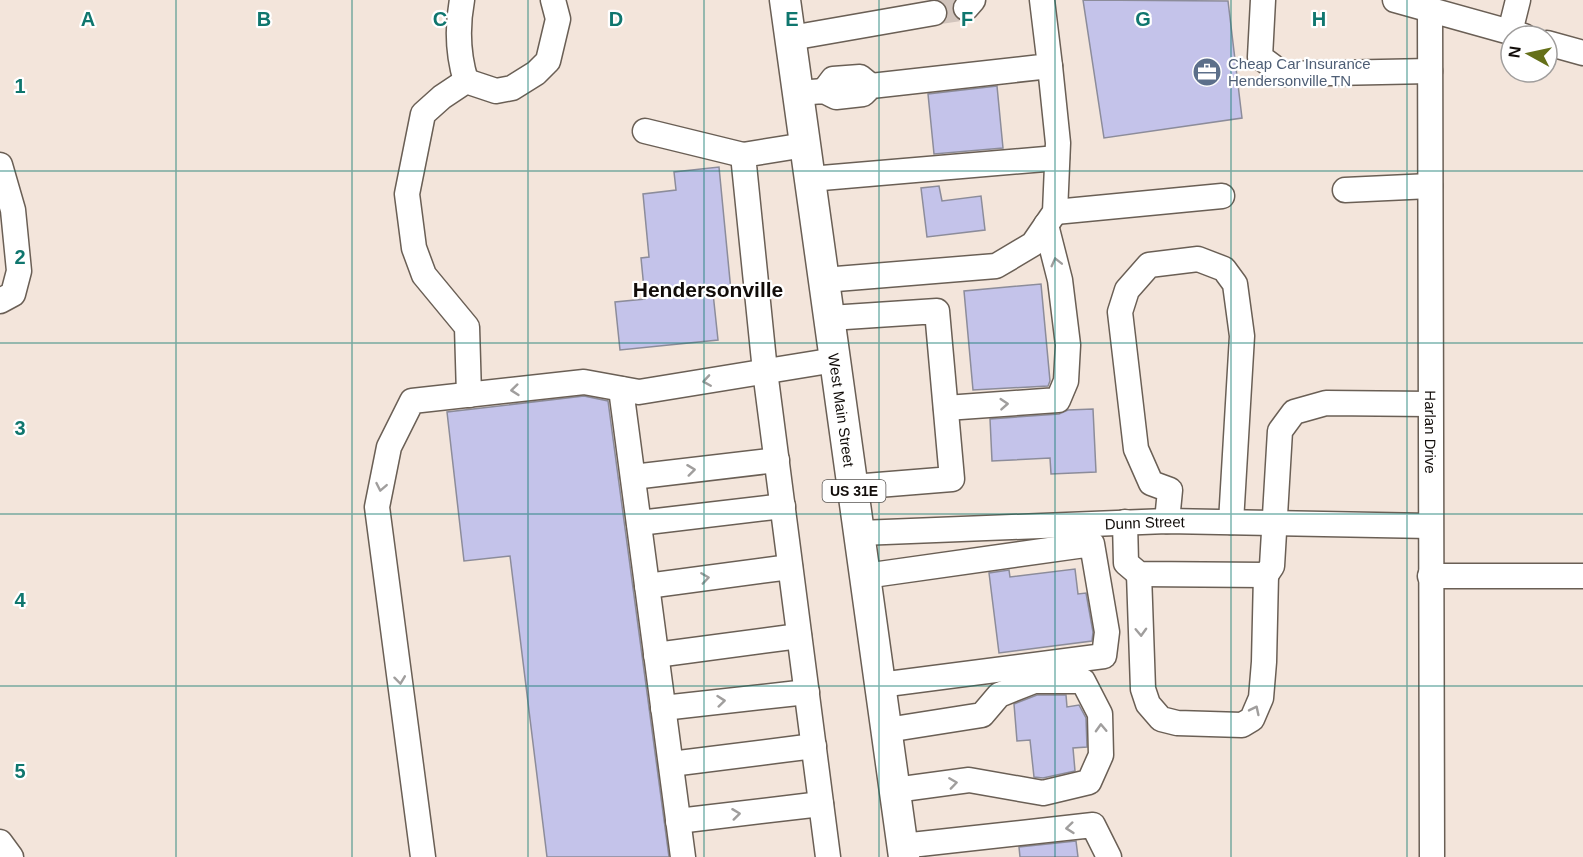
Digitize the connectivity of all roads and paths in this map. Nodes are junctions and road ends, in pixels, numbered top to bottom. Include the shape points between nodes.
1 (462, 0) edge
2 (553, 0) edge
3 (785, 0) edge
4 (1042, 0) edge
5 (1263, 0) edge
6 (1518, 0) edge
7 (1401, 1) edge
8 (1430, 8) junction
9 (934, 13) tunnel mouth
10 (1517, 24) edge
11 (1499, 29) edge
12 (791, 38) junction
13 (1559, 46) edge
14 (1583, 53) edge
15 (1050, 66) junction
16 (1430, 71) junction
17 (466, 81) junction
18 (811, 92) junction
19 (645, 131) dead end
20 (805, 145) junction
21 (743, 155) junction
22 (1057, 158) junction
23 (0, 165) edge
24 (810, 179) junction
25 (1430, 186) junction
26 (1345, 190) dead end
27 (1222, 196) dead end
28 (1050, 219) junction
29 (824, 280) junction
30 (0, 301) edge
31 (830, 318) junction
32 (835, 360) junction
33 (765, 371) junction
34 (621, 389) junction
35 (469, 395) junction
36 (1430, 404) junction
37 (946, 408) junction
38 (777, 459) junction
39 (633, 477) junction
40 (853, 487) junction
41 (783, 506) junction
42 (1167, 521) junction
43 (1125, 522) junction
44 (1231, 522) junction
45 (639, 523) junction
46 (1276, 523) junction
47 (1430, 526) junction
48 (860, 534) junction
49 (790, 567) junction
50 (1139, 574) junction
51 (1266, 575) junction
52 (865, 576) junction
53 (1430, 576) junction
54 (1583, 576) edge
55 (647, 586) junction
56 (799, 636) junction
57 (656, 655) junction
58 (880, 685) junction
59 (807, 692) junction
60 (663, 708) junction
61 (887, 730) junction
62 (814, 746) junction
63 (671, 764) junction
64 (895, 790) junction
65 (821, 804) junction
66 (678, 821) junction
67 (0, 842) edge
68 (903, 851) edge
69 (11, 857) edge
70 (423, 857) edge
71 (683, 857) edge
72 (828, 857) edge
73 (1109, 857) edge
74 (1432, 857) edge

1 - 17 street via 458,22
2 - 17 street via 558,19 548,61 536,73 512,88 495,91
3 - 12 main road, West Main Street / US 31E
4 - 15 street
5 - 16 street via 1260,57 1282,74
6 - 10 street
7 - 8 street
8 - 11 street
8 - 16 street, Harlan Drive
9 - 12 street
12 - 18 main road, West Main Street / US 31E
13 - 14 street
15 - 18 street via 871,86 860,76 833,79
15 - 22 street
16 - 25 street, Harlan Drive
17 - 35 street via 423,114 407,194 414,248 424,275 467,327
18 - 20 main road, West Main Street / US 31E
19 - 21 street
20 - 21 street
20 - 24 main road, West Main Street / US 31E
21 - 33 street
22 - 24 street
22 - 28 street
23 - 30 street via 13,210 19,272 13,294
24 - 29 main road, West Main Street / US 31E
25 - 26 street
25 - 36 street, Harlan Drive
27 - 28 street
28 - 29 street via 1033,244 996,266
37 -> 28 street via 1058,400 1066,381 1068,345
29 - 31 main road, West Main Street / US 31E
31 - 32 main road, West Main Street / US 31E
31 - 37 street via 937,311
32 - 33 street
32 - 40 main road, West Main Street / US 31E
33 -> 34 street via 639,392
33 - 38 street
34 -> 35 street via 584,382
34 - 39 street
35 -> 70 street via 412,401 389,447 377,507
36 - 46 street via 1326,403 1294,412 1280,431
36 - 47 street, Harlan Drive
37 - 40 street via 952,479
39 -> 38 street
38 - 41 street
39 - 45 street
40 - 48 main road, West Main Street / US 31E
41 - 45 street
41 - 49 street
42 - 43 street, Dunn Street
42 - 44 street, Dunn Street
42 - 44 street via 1170,490 1151,483 1136,449 1120,312 1127,290 1149,265 1198,259 1224,269 1235,284 1242,336
43 - 48 street, Dunn Street
43 - 50 street via 1126,563
44 - 46 street, Dunn Street
45 - 55 street
46 - 47 street, Dunn Street
46 - 51 street via 1272,566
47 - 53 street, Harlan Drive
48 - 52 main road, West Main Street / US 31E
55 -> 49 street
49 - 56 street
50 - 51 street
50 -> 51 street via 1143,689 1148,704 1161,719 1169,721 1242,725 1252,719 1261,698
52 - 58 main road, West Main Street / US 31E
52 - 58 street via 1092,544 1107,632 1104,656
53 - 54 street
53 - 74 street, Harlan Drive
55 - 57 street
56 - 57 street
56 - 59 street
57 - 60 street
58 - 61 main road, West Main Street / US 31E
60 -> 59 street
59 - 62 street
60 - 63 street
61 - 64 main road, West Main Street / US 31E
64 -> 61 street via 969,780 1043,793 1089,782 1101,755 1100,714 1083,681 1034,681 999,695 982,715
62 - 63 street
62 - 65 street
63 - 66 street
64 - 68 main road, West Main Street / US 31E
66 -> 65 street
65 - 72 street
66 - 71 street
67 - 69 street
73 -> 68 street via 1093,825

